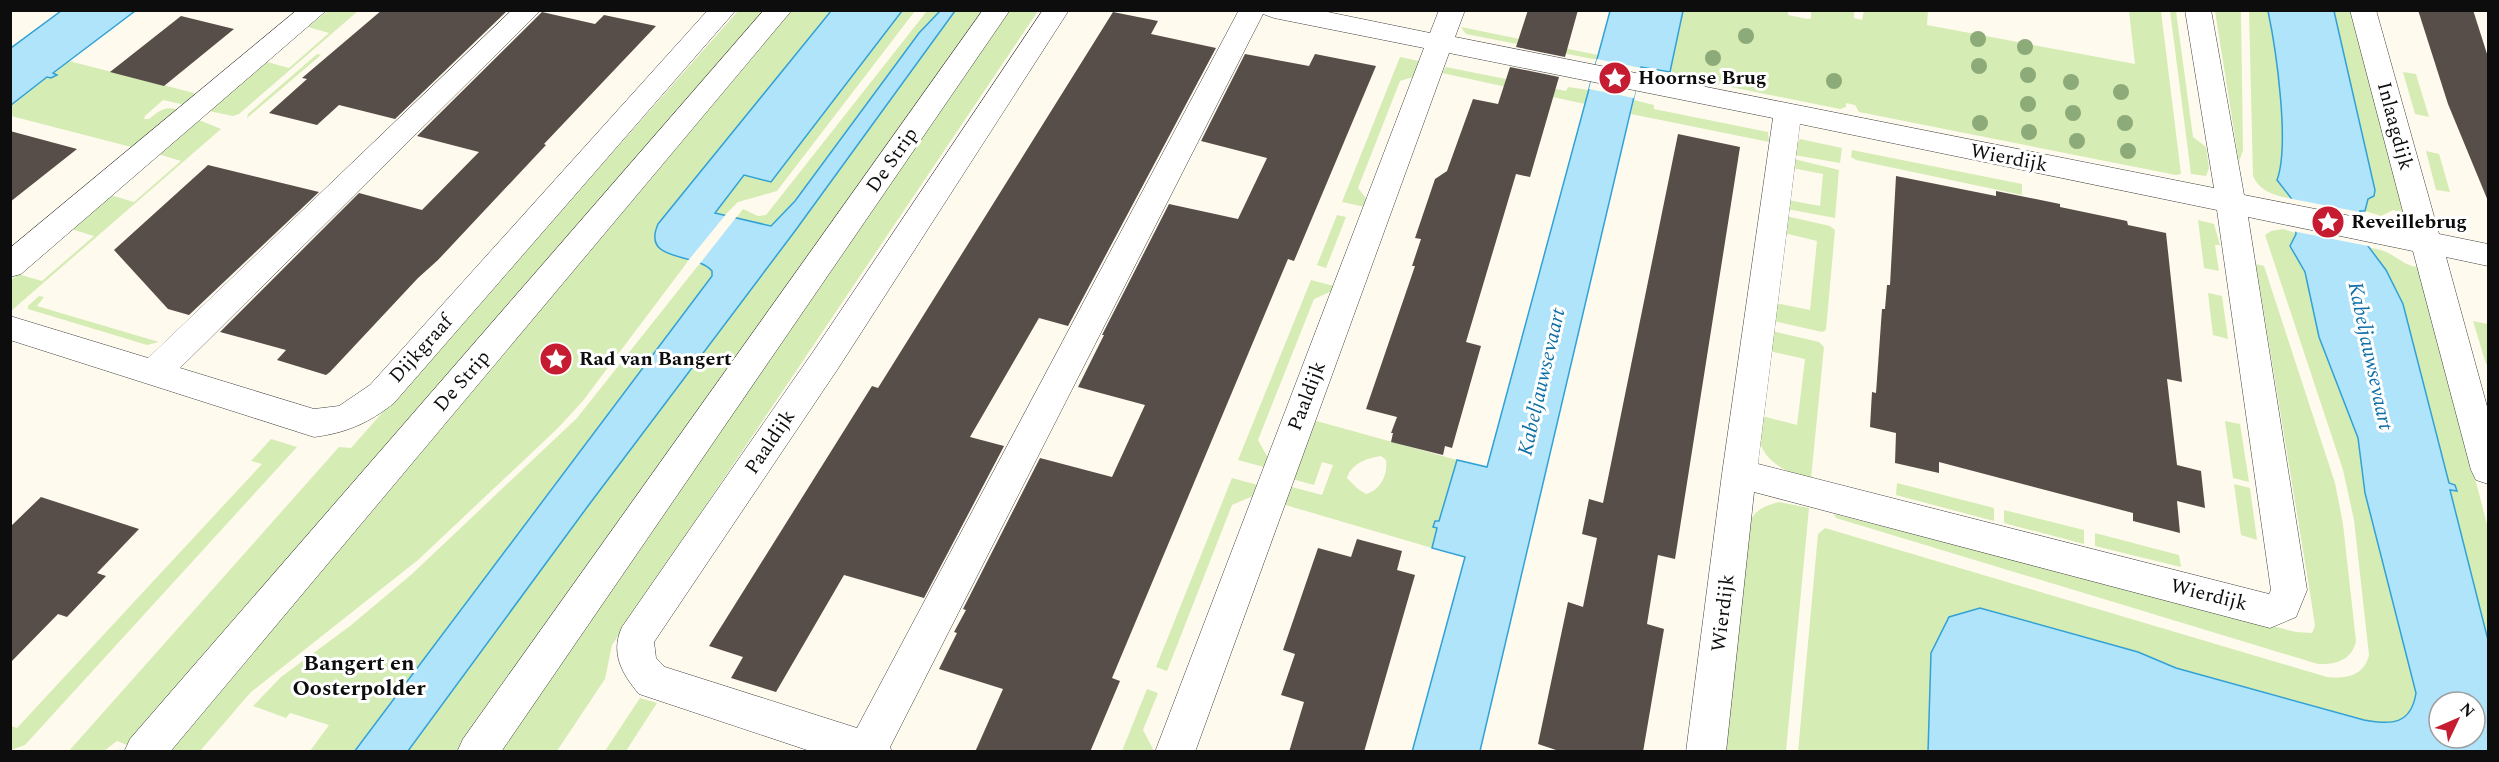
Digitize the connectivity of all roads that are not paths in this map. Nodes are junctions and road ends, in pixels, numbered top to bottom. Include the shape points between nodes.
1 (314, 10) edge
2 (528, 10) edge
3 (723, 10) edge
4 (779, 10) edge
5 (997, 10) edge
6 (1056, 10) edge
7 (1252, 10) edge
8 (1275, 10) edge
9 (1452, 10) edge
10 (2198, 10) edge
11 (2363, 10) edge
12 (1440, 42) junction
13 (1788, 112) junction
14 (2231, 203) junction
15 (2427, 242) junction
16 (2488, 255) edge
17 (10, 266) edge
18 (10, 328) edge
19 (154, 373) junction
20 (2488, 470) edge
21 (1739, 474) junction
22 (870, 751) edge
23 (144, 752) edge
24 (477, 752) edge
25 (1175, 752) edge
26 (1706, 752) edge

1 - 17 street
2 - 19 street
3 - 19 street, Dijkgraaf via 381,394 358,413 341,421 314,423
4 - 23 street, De Strip
5 - 24 street, De Strip
6 - 22 street, Paaldijk via 827,358 635,639 638,665 653,681
7 - 22 street
8 - 12 street
9 - 12 street, Paaldijk
10 - 14 street, Wierdijk
11 - 15 street, Inlaagdijk
12 - 13 street, Wierdijk
12 - 25 street, Paaldijk
13 - 14 street, Wierdijk
13 - 21 street, Wierdijk
14 - 15 street, Wierdijk
14 - 21 street, Wierdijk via 2289,590 2283,605 2270,611
15 - 16 street
15 - 20 street, Inlaagdijk
18 - 19 street, Dijkgraaf
21 - 26 street, Wierdijk

